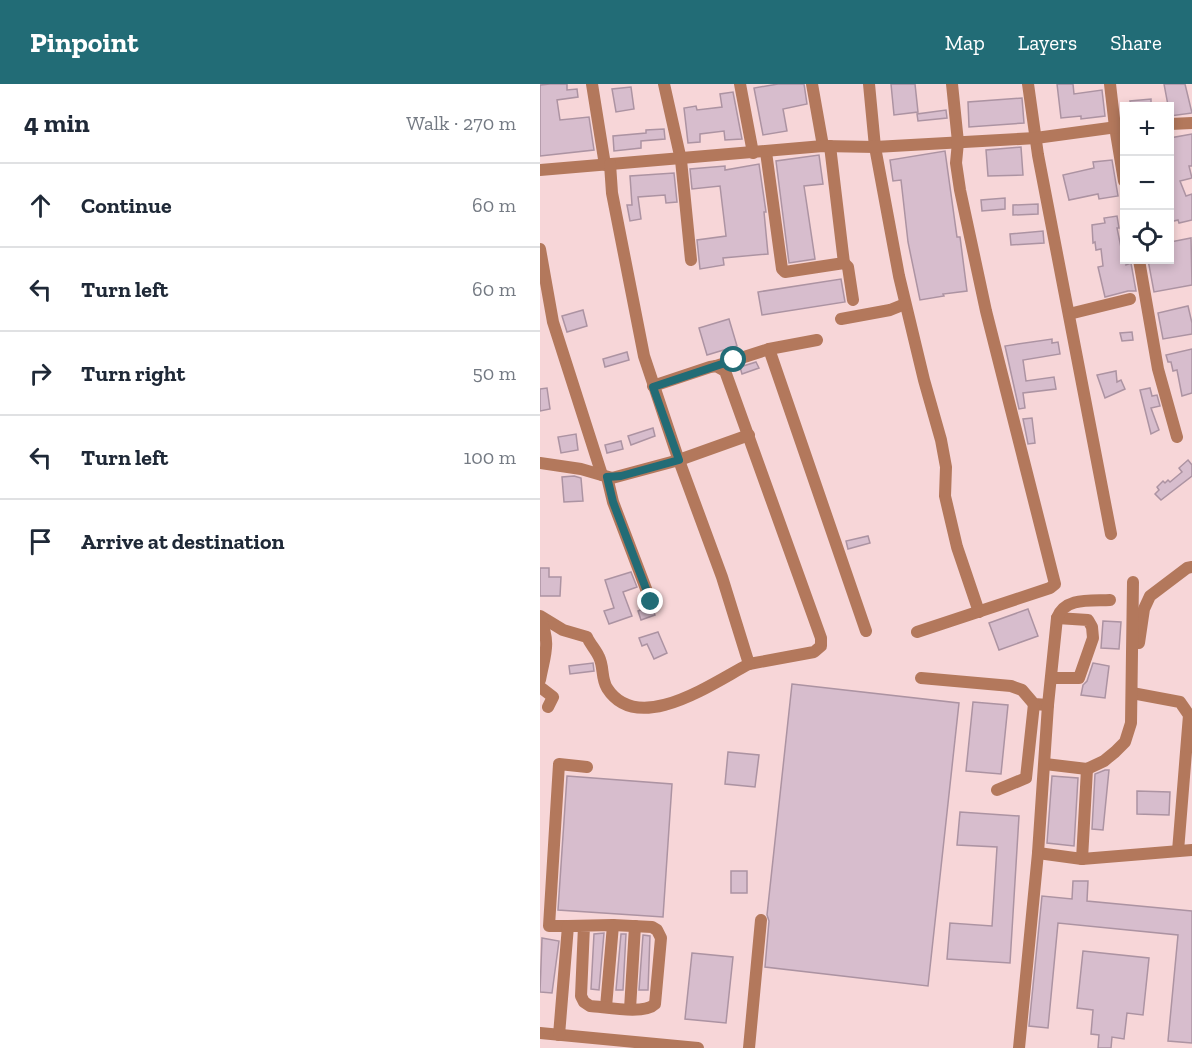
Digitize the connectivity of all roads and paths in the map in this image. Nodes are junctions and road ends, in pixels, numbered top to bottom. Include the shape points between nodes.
1 (592, 84) edge
2 (664, 84) edge
3 (740, 84) edge
4 (812, 84) edge
5 (869, 84) edge
6 (951, 84) edge
7 (1028, 84) edge
8 (1110, 84) edge
9 (1192, 123) edge
10 (1174, 124) edge
11 (1120, 127) edge
12 (1036, 138) junction
13 (958, 142) junction
14 (826, 146) junction
15 (875, 147) junction
16 (759, 152) junction
17 (681, 160) junction
18 (607, 165) junction
19 (540, 170) edge
20 (540, 249) edge
21 (691, 260) dead end
22 (844, 263) junction
23 (1140, 264) edge
24 (1130, 299) dead end
25 (853, 300) dead end
26 (905, 304) junction
27 (1069, 314) junction
28 (841, 319) dead end
29 (817, 340) dead end
30 (769, 349) junction
31 (716, 366) junction
32 (653, 387) junction
33 (749, 435) junction
34 (1177, 437) dead end
35 (679, 460) junction
36 (540, 464) edge
37 (604, 476) junction
38 (1111, 534) dead end
39 (1192, 567) edge
40 (1134, 582) dead end
41 (1110, 600) dead end
42 (651, 602) dead end
43 (979, 612) junction
44 (540, 616) edge
45 (1057, 618) junction
46 (866, 631) dead end
47 (917, 632) dead end
48 (749, 664) junction
49 (921, 678) dead end
50 (1051, 678) junction
51 (540, 681) edge
52 (540, 687) edge
53 (1136, 694) junction
54 (1034, 704) junction
55 (1048, 705) junction
56 (548, 707) dead end
57 (1045, 764) junction
58 (587, 767) dead end
59 (1087, 770) junction
60 (997, 790) dead end
61 (1192, 850) edge
62 (1178, 851) junction
63 (1038, 853) junction
64 (1082, 859) junction
65 (761, 920) dead end
66 (613, 925) junction
67 (568, 926) junction
68 (584, 926) junction
69 (636, 926) junction
70 (606, 1007) junction
71 (630, 1009) junction
72 (540, 1033) edge
73 (559, 1035) junction
74 (698, 1048) edge
75 (749, 1048) edge
76 (1019, 1048) edge

1 - 18 street
2 - 17 street
3 - 16 street
4 - 14 street
5 - 15 street
6 - 13 street
7 - 12 street
8 - 11 street
9 - 10 street
11 - 12 street
12 - 13 street
12 - 27 street
13 - 15 street
13 - 43 street via 960,190 983,300 1055,580 1050,588
14 - 15 street
14 - 16 street
14 - 22 street
15 - 26 street
16 - 17 street
16 - 22 street via 782,269 785,272
17 - 18 street
17 - 21 street
18 - 19 street
18 - 32 street via 638,331
20 - 37 street via 553,322
22 - 25 street
23 - 34 street via 1158,369
24 - 27 street
26 - 28 street
26 - 43 street via 941,440 946,467 945,496
27 - 38 street
29 - 30 street
30 - 31 street
30 - 46 street
31 - 32 street
31 - 33 street via 728,376
32 - 35 street
33 - 35 street
33 - 48 street via 821,646 814,652
35 - 37 street via 621,476
35 - 48 street
36 - 37 street
37 - 42 street
39 - 53 street via 1150,596 1144,609
40 - 53 street
41 - 45 street via 1071,603 1060,610
43 - 47 street
44 - 48 street via 586,638 599,657 608,689 623,703 637,708 672,704
44 - 51 street via 548,649
45 - 50 street
45 - 50 street via 1088,620 1093,638 1079,678
49 - 54 street via 1011,686 1022,690
50 - 55 street
52 - 56 street via 553,697
53 - 59 street via 1125,742
53 - 62 street via 1180,702 1189,715
54 - 55 street
54 - 60 street via 1026,778
55 - 57 street
57 - 59 street
57 - 63 street
58 - 67 street via 559,764 549,926
59 - 64 street
61 - 62 street
62 - 64 street
63 - 64 street
63 - 76 street
65 - 75 street
66 - 68 street
66 - 69 street
66 - 70 street
67 - 68 street
67 - 73 street
68 - 70 street via 580,996 590,1006
69 - 71 street
69 - 71 street via 652,927 661,938 655,1004 642,1010
70 - 71 street
72 - 73 street
73 - 74 street

